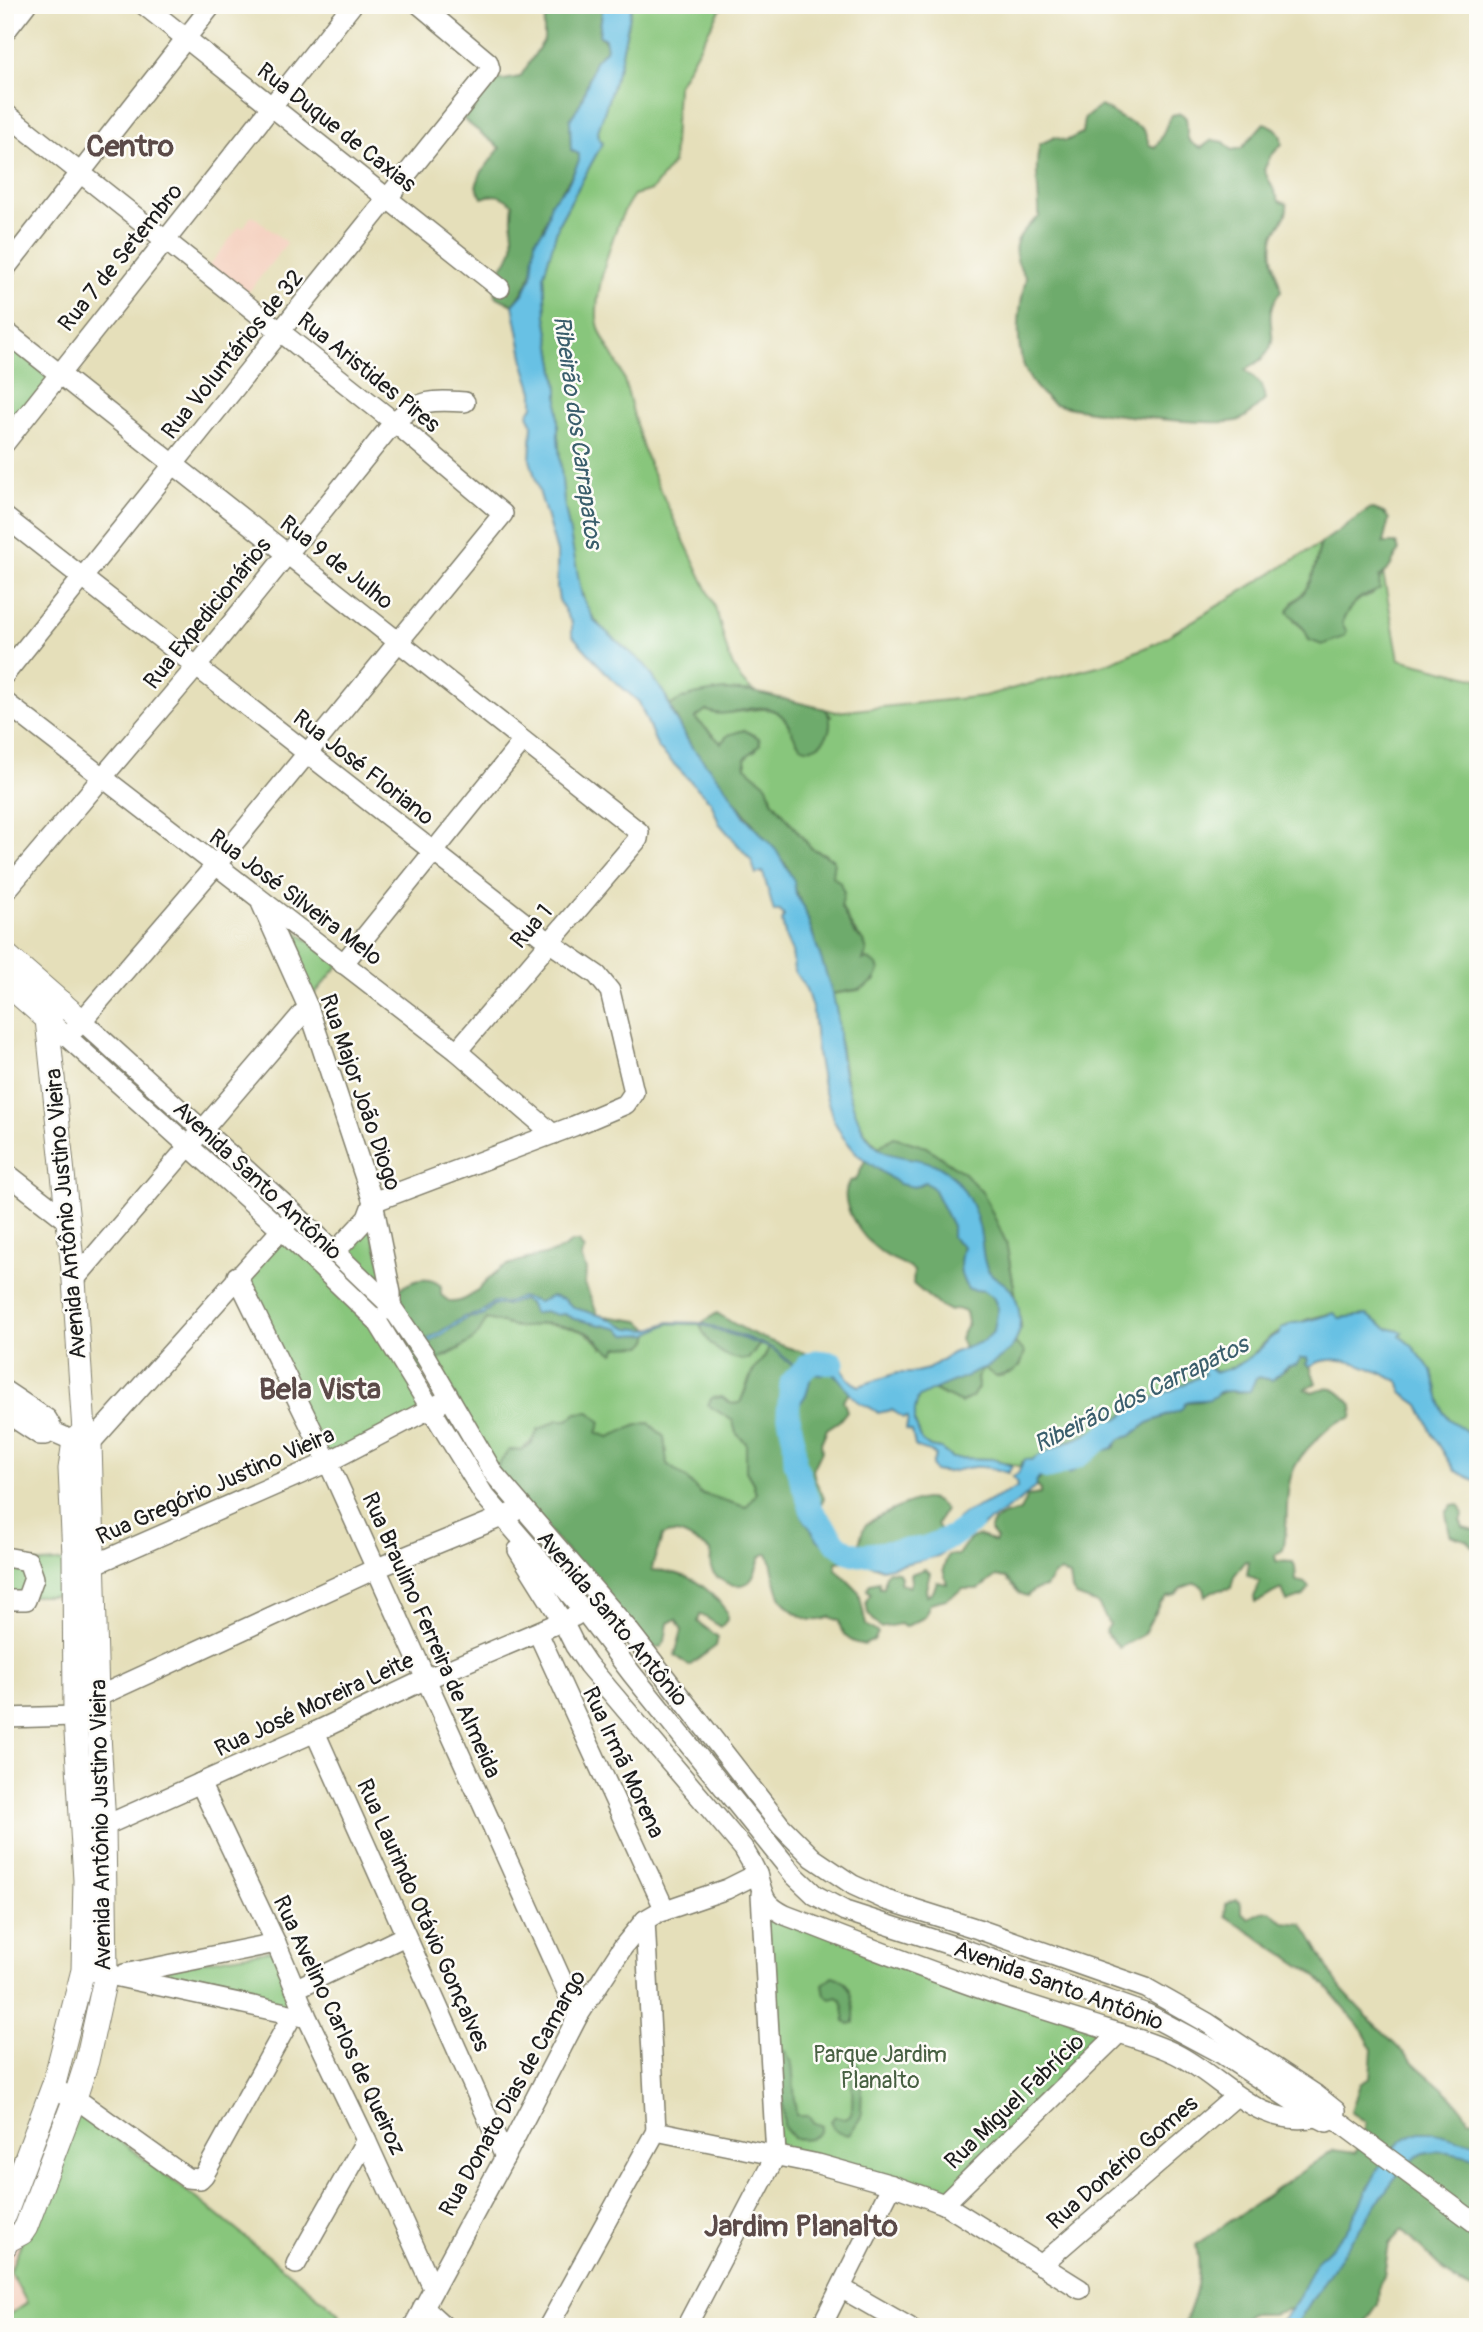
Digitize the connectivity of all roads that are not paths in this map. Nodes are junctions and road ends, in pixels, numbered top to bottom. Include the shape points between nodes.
1 (26, 5) edge
2 (144, 5) edge
3 (212, 5) edge
4 (352, 5) edge
5 (420, 5) edge
6 (5, 32) edge
7 (186, 38) junction
8 (271, 107) junction
9 (5, 113) edge
10 (82, 173) junction
11 (388, 199) junction
12 (165, 239) junction
13 (5, 269) edge
14 (500, 288) dead end
15 (5, 331) edge
16 (280, 332) junction
17 (59, 373) junction
18 (465, 402) dead end
19 (394, 422) junction
20 (5, 443) edge
21 (174, 464) junction
22 (5, 517) edge
23 (287, 554) junction
24 (83, 577) junction
25 (398, 642) junction
26 (197, 666) junction
27 (5, 674) edge
28 (5, 702) edge
29 (523, 741) junction
30 (307, 753) junction
31 (102, 779) junction
32 (639, 832) joint
33 (434, 853) junction
34 (215, 866) junction
35 (5, 892) edge
36 (260, 901) junction
37 (548, 942) junction
38 (5, 954) edge
39 (343, 964) junction
40 (5, 982) edge
41 (307, 1007) junction
42 (54, 1011) junction
43 (75, 1030) junction
44 (457, 1051) junction
45 (204, 1129) junction
46 (553, 1134) junction
47 (189, 1146) junction
48 (5, 1172) edge
49 (373, 1202) junction
50 (295, 1213) junction
51 (68, 1221) junction
52 (281, 1229) junction
53 (335, 1251) junction
54 (237, 1276) junction
55 (74, 1280) junction
56 (391, 1306) junction
57 (377, 1321) junction
58 (5, 1391) edge
59 (448, 1398) junction
60 (431, 1409) junction
61 (5, 1412) edge
62 (51, 1432) junction
63 (82, 1437) junction
64 (328, 1462) junction
65 (522, 1509) junction
66 (500, 1519) junction
67 (5, 1557) edge
68 (84, 1569) junction
69 (375, 1569) junction
70 (5, 1600) edge
71 (604, 1602) junction
72 (585, 1612) junction
73 (563, 1622) junction
74 (538, 1633) junction
75 (424, 1679) junction
76 (97, 1697) junction
77 (75, 1716) junction
78 (5, 1718) edge
79 (315, 1732) junction
80 (200, 1783) junction
81 (93, 1828) junction
82 (757, 1874) junction
83 (761, 1894) junction
84 (665, 1910) junction
85 (645, 1920) junction
86 (405, 1936) junction
87 (276, 1942) junction
88 (83, 1970) junction
89 (111, 1974) junction
90 (295, 1989) junction
91 (578, 2016) junction
92 (299, 2017) junction
93 (1119, 2033) junction
94 (52, 2089) junction
95 (1236, 2096) junction
96 (75, 2098) junction
97 (1326, 2113) junction
98 (656, 2131) junction
99 (366, 2140) junction
100 (776, 2155) junction
101 (505, 2157) junction
102 (892, 2185) junction
103 (944, 2204) junction
104 (5, 2215) edge
105 (1478, 2225) edge
106 (6, 2240) edge
107 (296, 2264) dead end
108 (1041, 2265) junction
109 (433, 2288) junction
110 (841, 2288) junction
111 (1080, 2289) dead end
112 (423, 2307) junction
113 (412, 2327) edge
114 (445, 2327) edge
115 (548, 2327) edge
116 (686, 2327) edge
117 (821, 2327) edge
118 (909, 2327) edge

1 - 6 street
2 - 7 street, Rua Duque de Caxias
3 - 7 street
4 - 8 street, Rua 7 de Setembro
5 - 11 street, Rua Voluntários de 32 via 488,62 490,69
7 - 8 street, Rua Duque de Caxias
7 - 10 street
8 - 11 street, Rua Duque de Caxias
8 - 12 street, Rua 7 de Setembro
9 - 10 street, Rua Aristides Pires
10 - 12 street, Rua Aristides Pires
10 - 13 street
11 - 14 street, Rua Duque de Caxias
11 - 16 street, Rua Voluntários de 32
12 - 16 street, Rua Aristides Pires
12 - 17 street, Rua 7 de Setembro
15 - 17 street, Rua 9 de Julho
16 - 19 street, Rua Aristides Pires
16 - 21 street, Rua Voluntários de 32
17 - 20 street, Rua 7 de Setembro
17 - 21 street, Rua 9 de Julho
18 - 19 street, Rua Expedicionários via 417,404
19 - 23 street, Rua Expedicionários
19 - 25 street, Rua Aristides Pires via 503,514
21 - 23 street, Rua 9 de Julho
21 - 24 street, Rua Voluntários de 32
22 - 24 street, Rua José Floriano
23 - 25 street, Rua 9 de Julho
23 - 26 street, Rua Expedicionários
24 - 26 street, Rua José Floriano
24 - 27 street, Rua Voluntários de 32
25 - 29 street, Rua 9 de Julho
25 - 30 street
26 - 30 street, Rua José Floriano
26 - 31 street, Rua Expedicionários
28 - 31 street, Rua José Silveira Melo
29 - 32 street, Rua 9 de Julho
29 - 33 street
30 - 33 street, Rua José Floriano
30 - 34 street
31 - 34 street, Rua José Silveira Melo
31 - 35 street, Rua Expedicionários
32 - 37 street, Rua 1 via 638,839
33 - 37 street, Rua José Floriano
33 - 39 street
34 - 36 street, Rua José Silveira Melo
34 - 43 street
36 - 39 street, Rua José Silveira Melo
36 - 41 street, Rua Major João Diogo
37 - 44 street, Rua 1
37 - 46 street, Rua José Floriano via 597,975 610,991 635,1092 626,1104
38 - 42 main road, Avenida Santo Antônio
39 - 44 street, Rua José Silveira Melo
40 - 42 main road, Avenida Santo Antônio
41 - 45 street
41 - 49 street, Rua Major João Diogo
42 - 43 main road, Avenida Santo Antônio
42 - 51 main road, Avenida Antônio Justino Vieira
43 - 45 street, Avenida Santo Antônio
43 - 47 street, Avenida Santo Antônio
44 - 46 street, Rua José Silveira Melo
45 - 47 street
45 - 50 street, Avenida Santo Antônio
46 - 49 street
47 - 52 street, Avenida Santo Antônio
47 - 55 street
48 - 51 street
49 - 53 street via 367,1218
49 - 56 street, Rua Major João Diogo
50 - 52 street
50 - 53 street, Avenida Santo Antônio
51 - 55 main road, Avenida Antônio Justino Vieira
52 - 54 street
52 - 57 street, Avenida Santo Antônio
53 - 56 street, Avenida Santo Antônio
54 - 63 street via 98,1435
54 - 64 street, Rua Braulino Ferreira de Almeida
55 - 63 main road, Avenida Antônio Justino Vieira
56 - 57 street
56 - 59 street, Avenida Santo Antônio
57 - 60 street, Avenida Santo Antônio
58 - 62 street via 47,1419
59 - 60 street, Rua Gregório Justino Vieira
59 - 65 street, Avenida Santo Antônio via 494,1474
60 - 64 street, Rua Gregório Justino Vieira
60 - 66 street, Avenida Santo Antônio
61 - 62 street via 40,1435
62 - 63 street
63 - 68 main road, Avenida Antônio Justino Vieira via 70,1469
64 - 68 street, Rua Gregório Justino Vieira
64 - 69 street, Rua Braulino Ferreira de Almeida
65 - 66 street
65 - 71 street, Avenida Santo Antônio
66 - 69 street
66 - 72 street, Avenida Santo Antônio
66 - 73 street
67 - 70 street via 27,1561 34,1578 26,1600
68 - 76 main road, Avenida Antônio Justino Vieira
68 - 77 main road, Avenida Antônio Justino Vieira
69 - 75 street, Rua Braulino Ferreira de Almeida
69 - 76 street
71 - 72 street, Rua José Moreira Leite
71 - 97 street, Avenida Santo Antônio via 782,1826 836,1875 886,1900 1146,1989 1206,2022
72 - 73 street, Rua José Moreira Leite
72 - 97 street, Avenida Santo Antônio via 781,1859 816,1895 866,1919 1147,2014
73 - 74 street, Rua José Moreira Leite
73 - 82 street via 589,1665 732,1833
74 - 75 street, Rua José Moreira Leite
74 - 84 street, Rua Irmã Morena
75 - 79 street, Rua José Moreira Leite
75 - 91 street, Rua Braulino Ferreira de Almeida
76 - 77 street
76 - 81 main road, Avenida Antônio Justino Vieira
77 - 78 street
77 - 81 main road, Avenida Antônio Justino Vieira
79 - 80 street, Rua José Moreira Leite
79 - 86 street, Rua Laurindo Otávio Gonçalves
80 - 81 street, Rua José Moreira Leite
80 - 87 street, Rua Avelino Carlos de Queiroz
81 - 88 main road, Avenida Antônio Justino Vieira via 85,1880
81 - 89 main road, Avenida Antônio Justino Vieira
82 - 83 street
82 - 84 street, Rua Donato Dias de Camargo
83 - 93 street via 785,1915 997,1994
83 - 100 street
84 - 85 street, Rua Donato Dias de Camargo
85 - 91 street, Rua Donato Dias de Camargo
85 - 98 street
86 - 90 street
86 - 101 street, Rua Laurindo Otávio Gonçalves
87 - 89 street
87 - 90 street, Rua Avelino Carlos de Queiroz
88 - 89 street
88 - 94 main road, Avenida Antônio Justino Vieira
89 - 92 street
89 - 96 main road, Avenida Antônio Justino Vieira
90 - 92 street, Rua Avelino Carlos de Queiroz
91 - 101 street, Rua Donato Dias de Camargo
92 - 96 street via 200,2179 187,2178
92 - 99 street, Rua Avelino Carlos de Queiroz
93 - 95 street via 1175,2053
93 - 103 street, Rua Miguel Fabrício
94 - 96 street
94 - 104 main road, Avenida Antônio Justino Vieira
95 - 97 street via 1279,2118
95 - 108 street, Rua Donério Gomes
96 - 106 main road, Avenida Antônio Justino Vieira via 26,2227
97 - 105 street, Avenida Santo Antônio
98 - 100 street
98 - 115 street
99 - 107 street
99 - 109 street, Rua Avelino Carlos de Queiroz
100 - 102 street
100 - 116 street
101 - 109 street, Rua Donato Dias de Camargo
102 - 103 street
102 - 110 street
103 - 108 street
108 - 111 street
109 - 112 street, Rua Donato Dias de Camargo
110 - 117 street
110 - 118 street
112 - 113 street, Rua Donato Dias de Camargo
112 - 114 street

